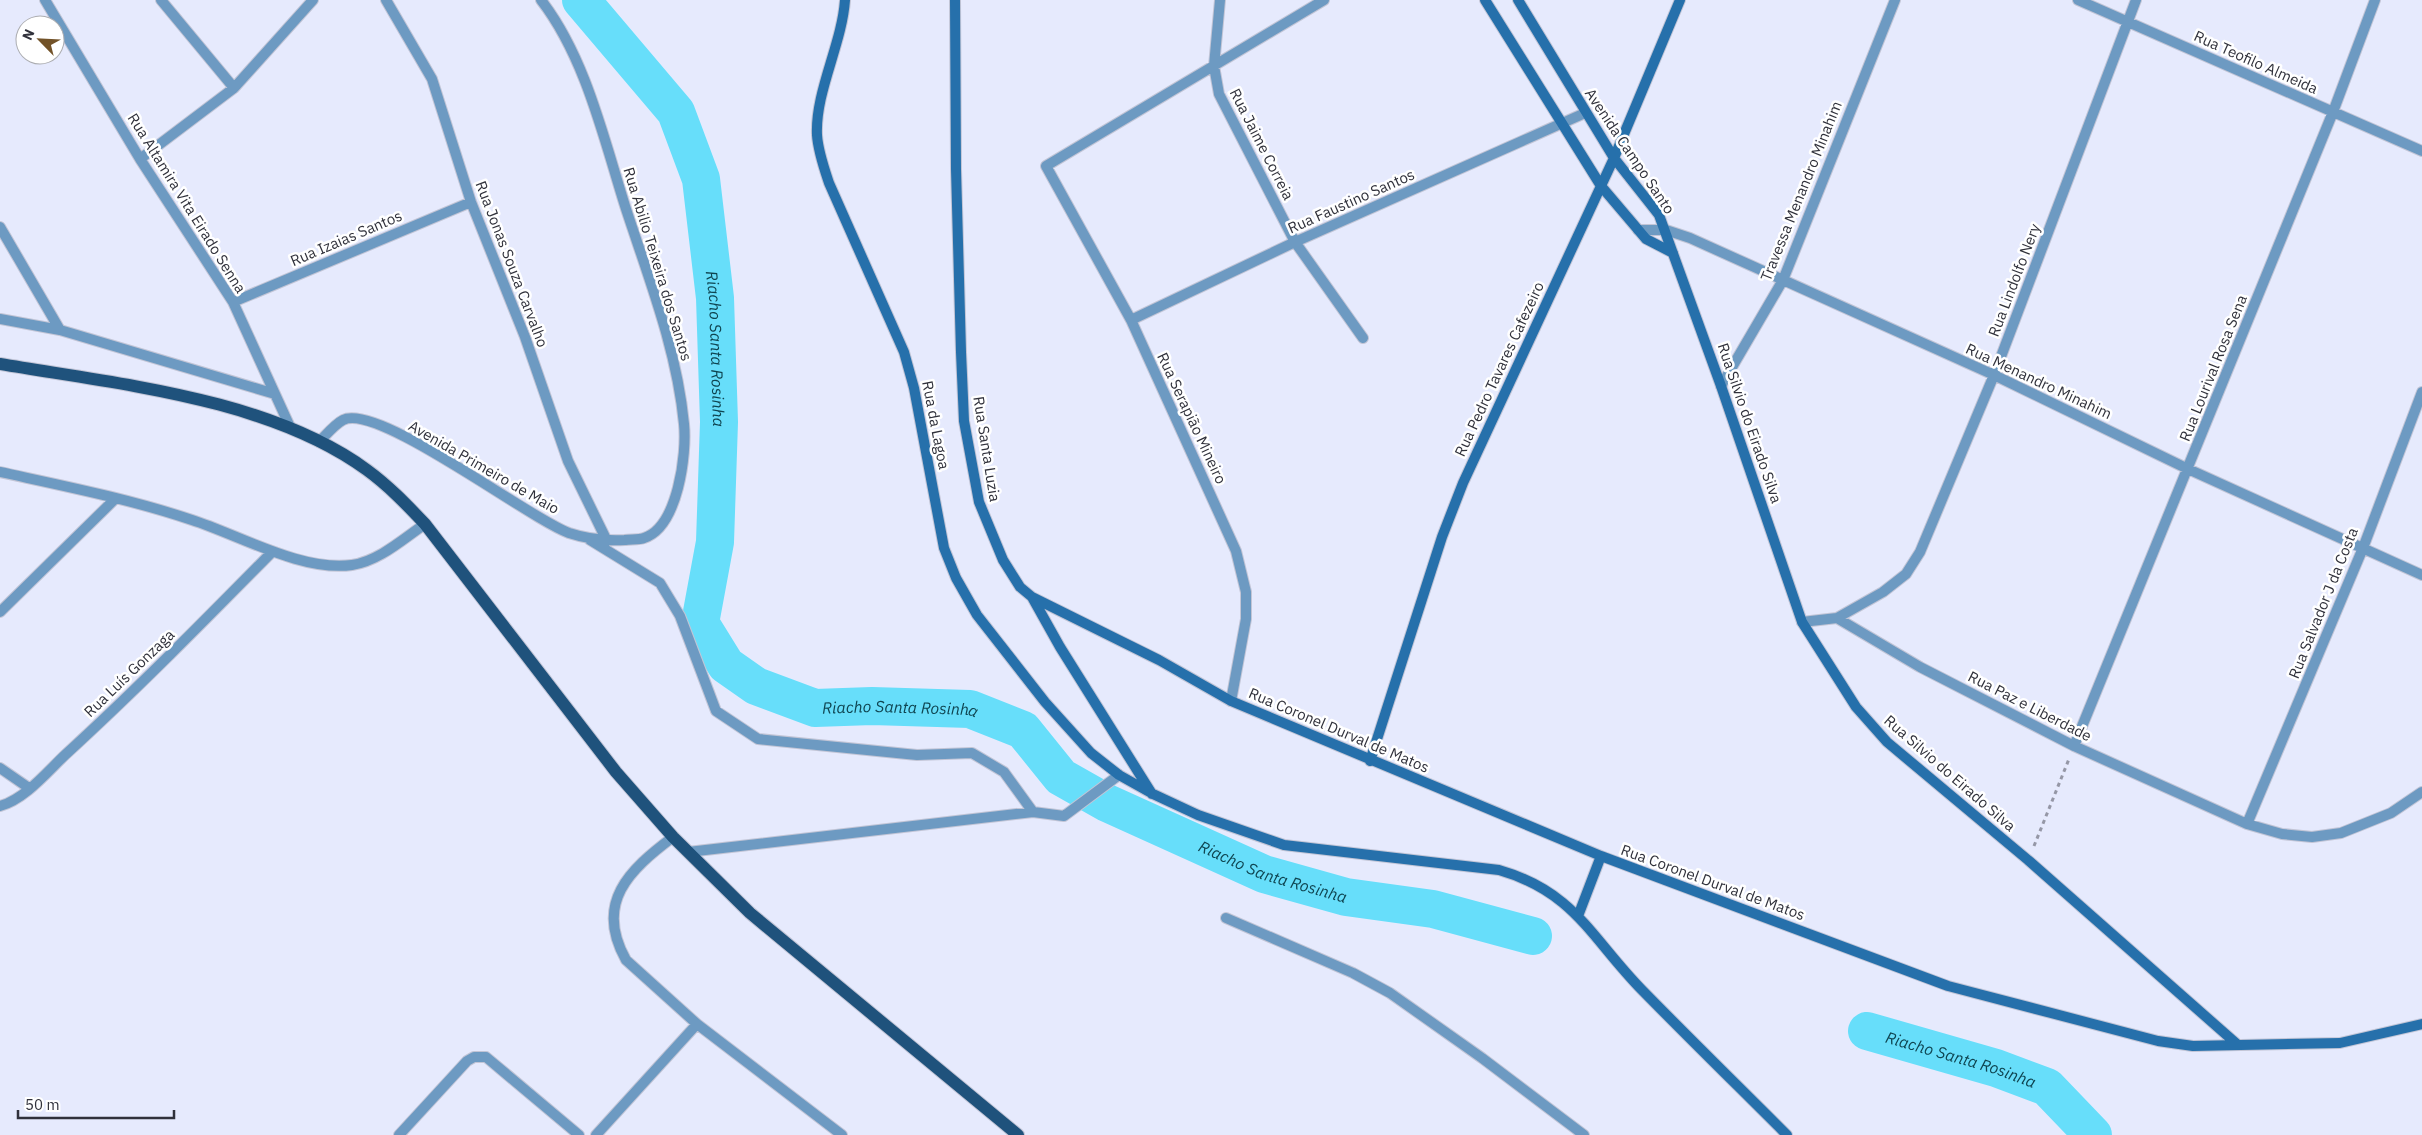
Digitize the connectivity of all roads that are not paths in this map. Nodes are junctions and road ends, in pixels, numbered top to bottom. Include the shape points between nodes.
1 (45, 0) edge
2 (162, 0) edge
3 (313, 0) edge
4 (386, 0) edge
5 (541, 0) edge
6 (845, 0) edge
7 (955, 0) edge
8 (1220, 0) edge
9 (1324, 0) edge
10 (1485, 0) edge
11 (1518, 0) edge
12 (1680, 0) edge
13 (1895, 0) edge
14 (2078, 0) edge
15 (2136, 0) edge
16 (2375, 0) edge
17 (2127, 22) junction
18 (1214, 66) junction
19 (234, 88) junction
20 (2333, 112) junction
21 (1585, 113) junction
22 (1561, 123) junction
23 (2422, 151) edge
24 (1614, 158) junction
25 (140, 159) junction
26 (1601, 186) junction
27 (470, 202) junction
28 (0, 227) edge
29 (1638, 230) junction
30 (1666, 230) junction
31 (1295, 242) junction
32 (1673, 253) junction
33 (1783, 280) junction
34 (232, 302) junction
35 (0, 319) edge
36 (1131, 320) junction
37 (60, 330) junction
38 (1363, 338) dead end
39 (0, 364) edge
40 (1994, 375) junction
41 (1722, 386) junction
42 (2422, 392) edge
43 (275, 394) junction
44 (291, 429) junction
45 (319, 442) junction
46 (2188, 469) junction
47 (0, 472) edge
48 (116, 498) junction
49 (425, 524) junction
50 (584, 537) junction
51 (644, 538) joint
52 (607, 540) junction
53 (2363, 548) junction
54 (272, 552) junction
55 (2422, 576) edge
56 (1032, 597) junction
57 (0, 612) edge
58 (1837, 618) junction
59 (1802, 622) junction
60 (1231, 701) junction
61 (2074, 746) junction
62 (1370, 761) junction
63 (0, 768) edge
64 (1119, 775) junction
65 (29, 788) junction
66 (2422, 792) edge
67 (1153, 794) junction
68 (0, 806) edge
69 (1033, 812) junction
70 (2247, 824) junction
71 (673, 837) junction
72 (688, 852) junction
73 (1602, 856) junction
74 (1578, 916) junction
75 (1226, 918) dead end
76 (697, 1024) junction
77 (2422, 1024) edge
78 (2238, 1045) junction
79 (399, 1135) edge
80 (579, 1135) edge
81 (596, 1135) edge
82 (842, 1135) edge
83 (1018, 1135) edge
84 (1584, 1135) edge
85 (1787, 1135) edge

1 - 25 street, Rua Altamira Vita Eirado Senna
2 - 19 street
3 - 19 street
4 - 27 street, Rua Jonas Souza Carvalho via 432,79
5 - 51 street, Rua Abilio Teixeira dos Santos via 573,51 676,368 684,426 679,489 660,527
6 - 64 street, Rua da Lagoa via 838,42 820,107 817,135 829,183 904,352 914,388 944,548 956,578 977,614 1006,652 1091,753
7 - 56 street, Rua Santa Luzia via 956,170 964,421 979,502 1003,560 1020,587
8 - 18 street, Rua Jaime Correia
9 - 18 street
10 - 22 street
11 - 21 street, Avenida Campo Santo
12 - 24 street, Rua Pedro Tavares Cafezeiro
13 - 33 street, Travessa Menandro Minahim
14 - 17 street, Rua Teofilo Almeida
15 - 17 street, Rua Lindolfo Nery
16 - 20 street, Rua Lourival Rosa Sena
17 - 20 street, Rua Teofilo Almeida
17 - 40 street, Rua Lindolfo Nery
18 - 31 street, Rua Jaime Correia via 1219,94 1231,121
18 - 36 street, Rua Serapião Mineiro via 1046,166
19 - 25 street
20 - 23 street, Rua Teofilo Almeida
20 - 46 street, Rua Lourival Rosa Sena
21 - 22 street, Rua Faustino Santos
21 - 24 street, Avenida Campo Santo
22 - 26 street
22 - 31 street, Rua Faustino Santos
24 - 26 street, Rua Pedro Tavares Cafezeiro
24 - 30 street, Avenida Campo Santo via 1659,215
25 - 34 street, Rua Altamira Vita Eirado Senna
26 - 29 street
26 - 62 street, Rua Pedro Tavares Cafezeiro via 1463,483 1442,537
27 - 34 street, Rua Izaias Santos
27 - 52 street, Rua Jonas Souza Carvalho via 525,337 568,461
28 - 37 street
29 - 30 street, Rua Menandro Minahim
29 - 32 street via 1658,247
30 - 32 street, Avenida Campo Santo
30 - 33 street, Rua Menandro Minahim
31 - 36 street, Rua Faustino Santos
31 - 38 street, Rua Jaime Correia
32 - 41 street, Rua Silvio do Eirado Silva
33 - 40 street, Rua Menandro Minahim
33 - 41 street, Travessa Menandro Minahim
34 - 43 street, Rua Altamira Vita Eirado Senna
35 - 37 street
36 - 60 street, Rua Serapião Mineiro via 1236,550 1246,592 1246,619
37 - 43 street
39 - 44 main road via 175,394 238,410
40 - 46 street, Rua Menandro Minahim
40 - 58 street, Rua Lindolfo Nery via 1920,552 1906,574 1883,592
41 - 59 street, Rua Silvio do Eirado Silva
42 - 53 street, Rua Salvador J da Costa
43 - 44 street, Rua Altamira Vita Eirado Senna
44 - 45 main road
45 - 49 main road via 366,469
45 - 50 street, Avenida Primeiro de Maio via 344,419 372,422 450,462 549,523
46 - 53 street, Rua Menandro Minahim
46 - 61 street, Rua Lourival Rosa Sena
47 - 48 street
48 - 54 street via 192,519
48 - 57 street
49 - 54 street via 374,558 352,565 327,564
49 - 71 main road via 616,772
50 - 52 street, Avenida Primeiro de Maio
50 - 69 street via 660,583 680,616 716,711 758,740 917,755 972,753 1004,772
51 - 52 street, Avenida Primeiro de Maio
53 - 55 street, Rua Menandro Minahim
53 - 70 street, Rua Salvador J da Costa
54 - 65 street, Rua Luís Gonzaga via 127,698
56 - 60 street, Rua Coronel Durval de Matos via 1159,660
56 - 67 street, Rua Santa Luzia
58 - 59 street
58 - 61 street, Rua Paz e Liberdade via 1920,667
59 - 78 street, Rua Silvio do Eirado Silva via 1856,707 1887,742 2028,860
60 - 62 street, Rua Coronel Durval de Matos
61 - 70 street, Rua Paz e Liberdade
62 - 73 street, Rua Coronel Durval de Matos
63 - 65 street
64 - 67 street, Rua da Lagoa
64 - 69 street via 1064,816
65 - 68 street, Rua Luís Gonzaga via 8,804
66 - 70 street, Rua Paz e Liberdade via 2391,814 2340,833 2312,837 2282,834
67 - 74 street, Rua da Lagoa via 1198,815 1284,846 1499,870 1525,878 1556,896
69 - 72 street
71 - 72 main road
71 - 76 street via 642,860 626,879 614,914 616,932 626,960
72 - 83 main road via 750,913
73 - 74 street
73 - 78 street, Rua Coronel Durval de Matos via 1948,986 2158,1041 2193,1046
74 - 85 street, Rua da Lagoa via 1640,988
75 - 84 street via 1353,973 1390,993
76 - 81 street
76 - 82 street
77 - 78 street, Rua Coronel Durval de Matos via 2340,1043
79 - 80 street via 467,1060 480,1056 486,1057

